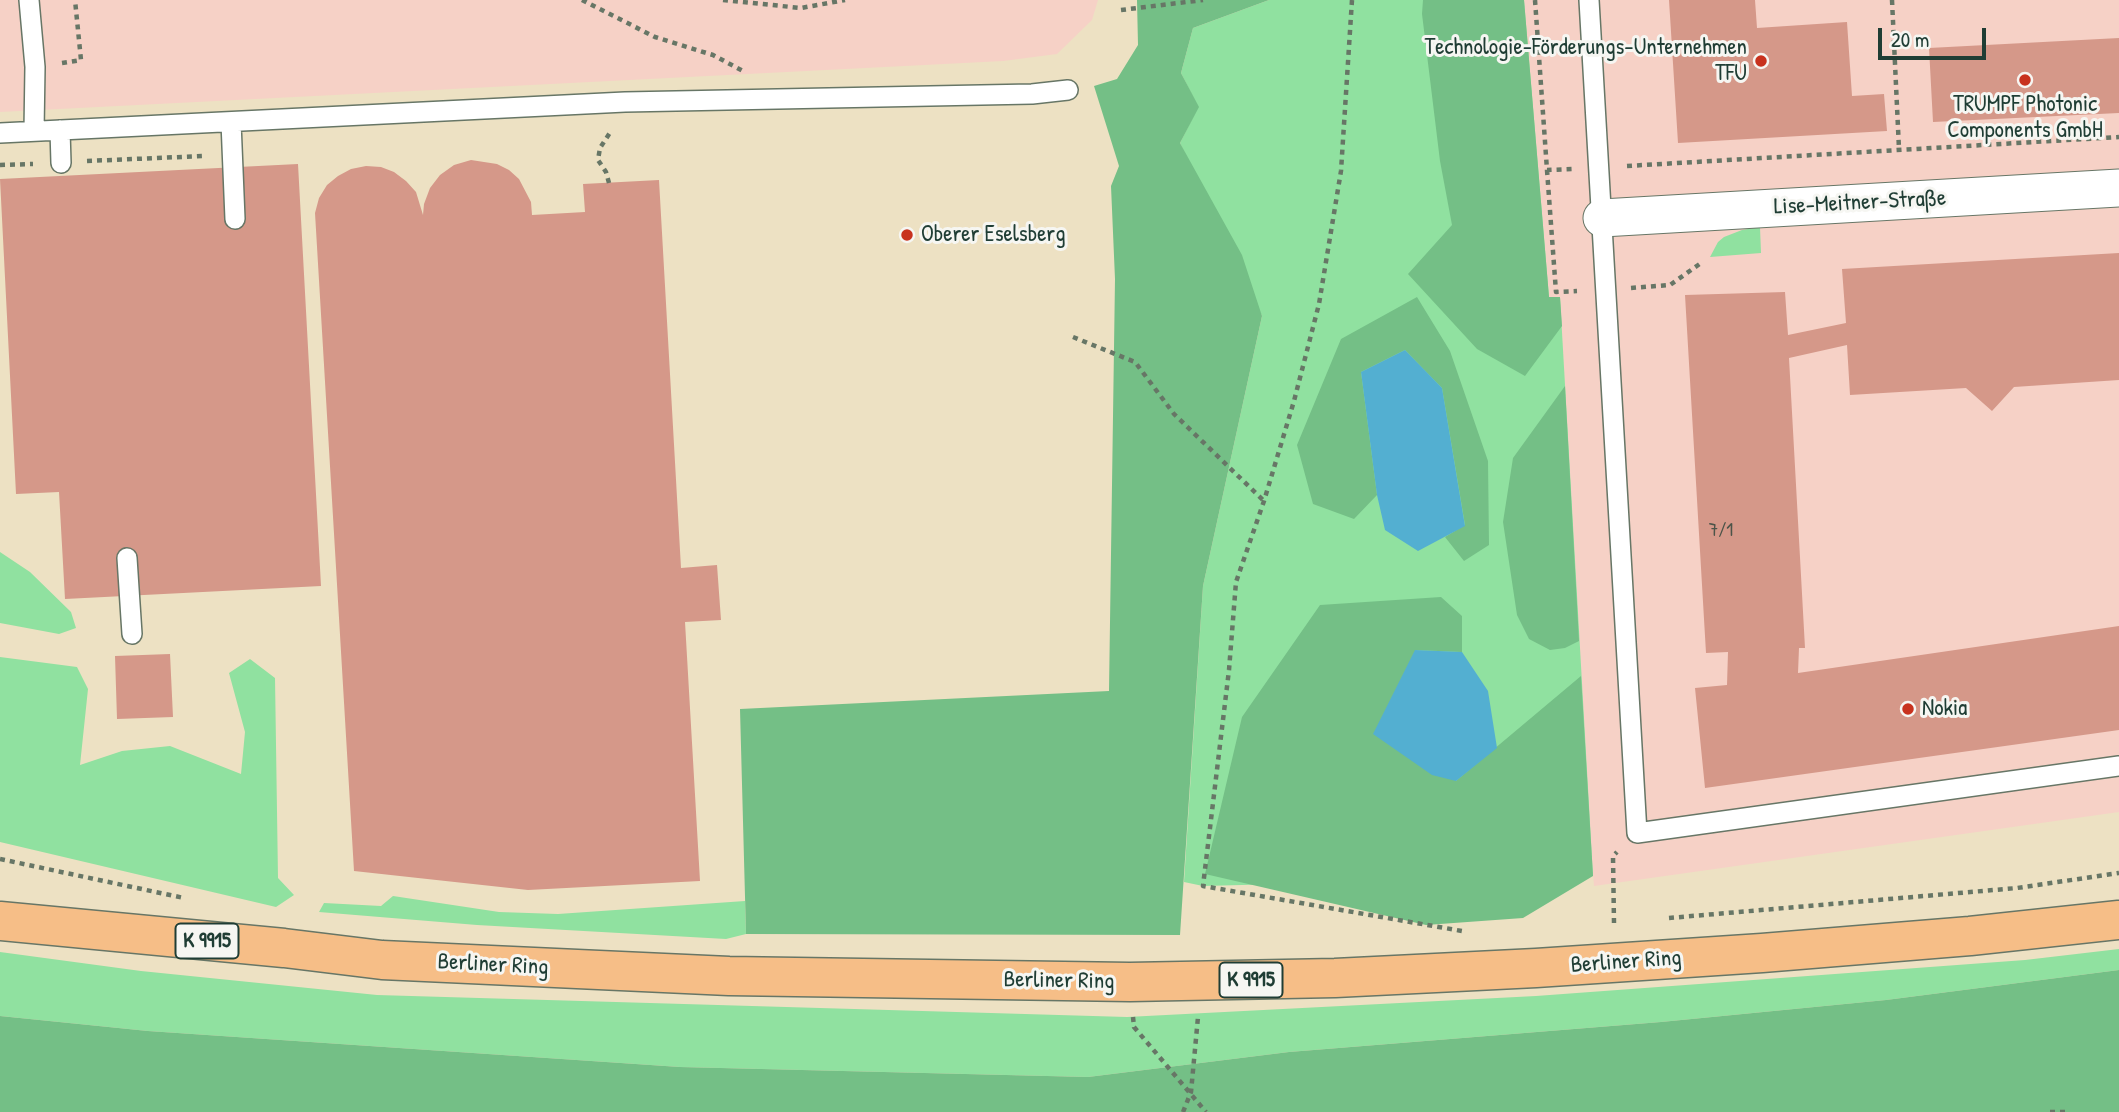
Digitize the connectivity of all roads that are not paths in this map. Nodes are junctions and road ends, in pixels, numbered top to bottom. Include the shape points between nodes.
1 (29, 0) edge
2 (1589, 0) edge
3 (1068, 90) dead end
4 (231, 122) junction
5 (60, 130) junction
6 (34, 131) junction
7 (0, 132) edge
8 (61, 163) road end
9 (2119, 188) edge
10 (1602, 218) junction
11 (235, 219) dead end
12 (127, 558) dead end
13 (132, 634) dead end
14 (2119, 766) edge
15 (0, 904) edge
16 (2119, 920) edge
17 (16, 922) edge

1 - 6 lane
2 - 10 lane
3 - 4 lane via 625,102
4 - 5 lane
4 - 11 lane
5 - 6 lane
5 - 8 lane
6 - 7 lane
9 - 10 street, Lise-Meitner-Straße
10 - 14 lane via 1637,833
12 - 13 lane
15 - 17 street
16 - 17 main road, Berliner Ring / K 9915 via 1776,952 1536,968 1130,982 729,976 382,960

